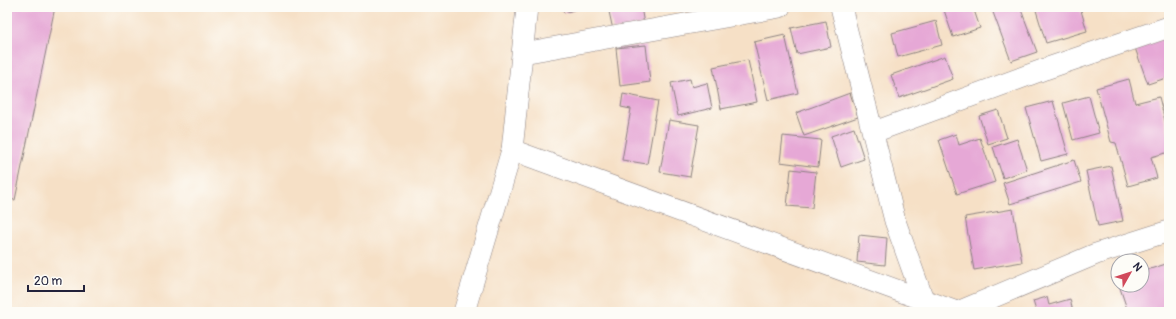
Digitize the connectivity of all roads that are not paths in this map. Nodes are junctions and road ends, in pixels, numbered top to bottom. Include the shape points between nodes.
1 (527, 7) edge
2 (780, 7) edge
3 (842, 7) edge
4 (1169, 27) edge
5 (523, 53) junction
6 (874, 132) junction
7 (512, 150) junction
8 (1169, 231) edge
9 (922, 299) junction
10 (464, 312) edge
11 (957, 312) edge

1 - 5 street
2 - 5 street
3 - 6 street
4 - 6 street via 1045,69
5 - 7 street
6 - 9 street via 895,221
7 - 9 street
7 - 10 street
8 - 11 street via 1096,254
9 - 11 street

